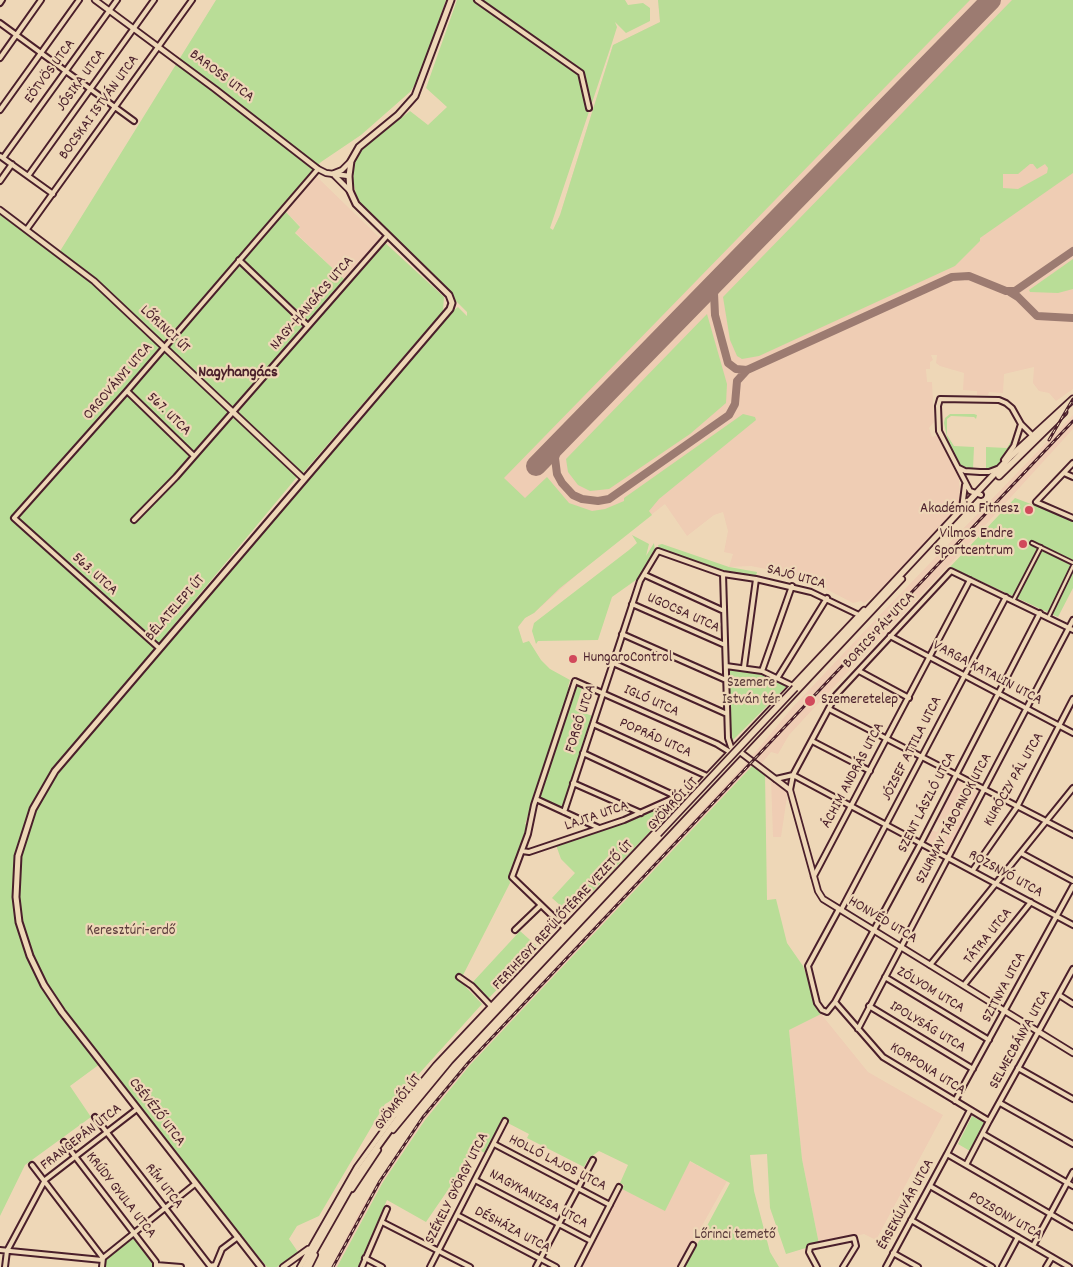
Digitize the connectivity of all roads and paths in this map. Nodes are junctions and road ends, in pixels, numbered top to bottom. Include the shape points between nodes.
1 (2, 0) edge
2 (41, 0) edge
3 (79, 0) edge
4 (95, 0) edge
5 (117, 0) edge
6 (154, 0) edge
7 (192, 0) edge
8 (452, 0) edge
9 (477, 0) edge
10 (0, 3) edge
11 (109, 11) junction
12 (0, 23) edge
13 (134, 28) junction
14 (16, 35) junction
15 (159, 46) junction
16 (41, 53) junction
17 (0, 58) edge
18 (66, 70) junction
19 (91, 89) junction
20 (115, 106) junction
21 (590, 108) dead end
22 (0, 110) edge
23 (134, 121) dead end
24 (2, 157) edge
25 (351, 161) junction
26 (12, 164) junction
27 (318, 169) junction
28 (331, 174) junction
29 (28, 176) junction
30 (349, 176) junction
31 (0, 181) edge
32 (350, 191) junction
33 (53, 194) junction
34 (0, 210) edge
35 (27, 229) junction
36 (387, 236) junction
37 (239, 260) junction
38 (452, 303) joint
39 (308, 326) junction
40 (164, 347) junction
41 (127, 391) junction
42 (1073, 399) edge
43 (1073, 404) edge
44 (233, 412) junction
45 (1021, 424) junction
46 (1032, 435) junction
47 (1029, 445) junction
48 (194, 456) junction
49 (1073, 463) edge
50 (959, 468) junction
51 (1064, 473) junction
52 (1073, 477) edge
53 (304, 479) junction
54 (965, 483) junction
55 (979, 495) junction
56 (960, 513) junction
57 (14, 518) joint
58 (1073, 518) edge
59 (134, 520) dead end
60 (1032, 543) dead end
61 (1041, 547) junction
62 (658, 551) joint
63 (1073, 564) edge
64 (723, 574) junction
65 (645, 575) junction
66 (901, 578) junction
67 (756, 579) junction
68 (970, 580) junction
69 (792, 586) junction
70 (1006, 597) junction
71 (827, 598) junction
72 (1013, 601) junction
73 (632, 604) junction
74 (724, 611) junction
75 (1040, 614) junction
76 (859, 615) junction
77 (1048, 618) junction
78 (1073, 620) edge
79 (1071, 629) edge
80 (622, 634) junction
81 (890, 636) junction
82 (725, 646) junction
83 (159, 648) junction
84 (930, 657) junction
85 (613, 663) junction
86 (726, 666) junction
87 (744, 667) junction
88 (859, 670) junction
89 (762, 671) junction
90 (964, 675) junction
91 (778, 677) junction
92 (726, 680) junction
93 (794, 687) junction
94 (603, 693) junction
95 (998, 693) junction
96 (909, 698) junction
97 (1073, 700) edge
98 (828, 708) junction
99 (1026, 708) junction
100 (728, 714) junction
101 (593, 724) junction
102 (1059, 726) junction
103 (1073, 733) edge
104 (728, 738) junction
105 (887, 739) junction
106 (812, 740) junction
107 (725, 747) junction
108 (731, 749) junction
109 (583, 753) junction
110 (742, 755) junction
111 (922, 757) junction
112 (870, 771) junction
113 (956, 774) junction
114 (793, 775) junction
115 (708, 776) junction
116 (776, 778) junction
117 (573, 783) junction
118 (1073, 788) edge
119 (984, 789) junction
120 (790, 790) junction
121 (678, 796) junction
122 (536, 799) junction
123 (684, 800) junction
124 (851, 806) junction
125 (1017, 807) junction
126 (564, 812) junction
127 (641, 813) junction
128 (1046, 821) junction
129 (887, 824) junction
130 (599, 828) junction
131 (1073, 835) edge
132 (921, 843) junction
133 (522, 851) junction
134 (1021, 853) junction
135 (948, 857) junction
136 (973, 870) junction
137 (814, 876) junction
138 (1073, 881) edge
139 (996, 882) junction
140 (1073, 886) edge
141 (1030, 902) junction
142 (541, 905) junction
143 (840, 910) junction
144 (1056, 917) junction
145 (1073, 926) edge
146 (565, 928) junction
147 (515, 930) dead end
148 (874, 930) junction
149 (901, 947) junction
150 (930, 965) junction
151 (1073, 969) edge
152 (36, 970) joint
153 (459, 977) dead end
154 (885, 977) junction
155 (964, 985) junction
156 (1058, 996) junction
157 (835, 1002) junction
158 (1073, 1004) edge
159 (491, 1006) junction
160 (869, 1006) junction
161 (1005, 1011) junction
162 (858, 1029) junction
163 (1039, 1032) junction
164 (989, 1040) junction
165 (1073, 1053) edge
166 (1018, 1068) junction
167 (974, 1069) junction
168 (1073, 1099) edge
169 (955, 1101) junction
170 (1000, 1103) junction
171 (137, 1109) junction
172 (970, 1110) junction
173 (94, 1117) dead end
174 (989, 1121) junction
175 (505, 1122) dead end
176 (106, 1132) junction
177 (983, 1134) junction
178 (64, 1142) dead end
179 (494, 1144) junction
180 (1073, 1144) edge
181 (948, 1154) junction
182 (75, 1157) junction
183 (593, 1160) dead end
184 (32, 1165) dead end
185 (966, 1165) junction
186 (1073, 1172) edge
187 (45, 1180) junction
188 (475, 1180) junction
189 (1067, 1183) junction
190 (196, 1184) junction
191 (930, 1186) junction
192 (1073, 1186) edge
193 (619, 1187) dead end
194 (578, 1188) junction
195 (610, 1205) junction
196 (165, 1208) junction
197 (387, 1209) dead end
198 (1050, 1214) junction
199 (457, 1215) junction
200 (912, 1220) junction
201 (382, 1222) junction
202 (560, 1224) junction
203 (1073, 1227) edge
204 (134, 1232) junction
205 (238, 1237) junction
206 (1018, 1237) junction
207 (591, 1241) junction
208 (693, 1245) dead end
209 (1033, 1246) junction
210 (310, 1249) junction
211 (0, 1250) edge
212 (7, 1251) junction
213 (438, 1251) junction
214 (893, 1253) junction
215 (1052, 1257) junction
216 (366, 1258) junction
217 (103, 1259) junction
218 (540, 1259) junction
219 (156, 1266) edge
220 (212, 1266) edge
221 (5, 1267) edge
222 (102, 1267) edge
223 (181, 1267) edge
224 (261, 1267) edge
225 (283, 1267) edge
226 (300, 1267) edge
227 (305, 1267) edge
228 (309, 1267) edge
229 (362, 1267) edge
230 (382, 1267) edge
231 (430, 1267) edge
232 (470, 1267) edge
233 (536, 1267) edge
234 (556, 1267) edge
235 (578, 1267) edge
236 (681, 1267) edge
237 (817, 1267) edge
238 (843, 1267) edge
239 (886, 1267) edge
240 (918, 1267) edge
241 (992, 1267) edge
242 (1002, 1267) edge
243 (1046, 1267) edge
244 (1069, 1267) edge

1 - 10 street
2 - 14 street
3 - 16 street
4 - 11 street, BAROSS UTCA
5 - 11 street, EÖTVÖS UTCA
6 - 13 street, JÓSIKA UTCA
7 - 15 street, BOCSKAI ISTVÁN UTCA
8 - 25 main road via 415,96 398,115 363,142
9 - 21 street via 581,73
11 - 13 street, BAROSS UTCA
11 - 18 street, EÖTVÖS UTCA
12 - 14 street
13 - 15 street, BAROSS UTCA
13 - 19 street, JÓSIKA UTCA
14 - 16 street
14 - 17 street
15 - 20 street, BOCSKAI ISTVÁN UTCA
15 - 27 street, BAROSS UTCA
16 - 18 street
16 - 22 street
18 - 19 street
18 - 24 street, EÖTVÖS UTCA
19 - 20 street
19 - 29 street, JÓSIKA UTCA
20 - 23 street
20 - 33 street, BOCSKAI ISTVÁN UTCA
24 - 26 street
25 - 28 street via 342,170
25 - 30 main road
26 - 29 street
26 - 31 street
27 - 28 street, BAROSS UTCA
27 - 37 street, ORGOVÁNYI UTCA
28 - 30 street, BAROSS UTCA
28 - 32 street, BAROSS UTCA
29 - 33 street
30 - 32 main road, BAROSS UTCA
32 - 36 main road, BAROSS UTCA via 362,212
33 - 35 street, BOCSKAI ISTVÁN UTCA
34 - 35 street, LŐRINCI ÚT
35 - 40 street, LŐRINCI ÚT via 94,281
36 - 38 main road, BAROSS UTCA via 449,295
36 - 39 street, NAGY-HANGÁCS UTCA
37 - 39 street
37 - 40 street, ORGOVÁNYI UTCA
38 - 53 main road, BÉLATELEPI ÚT
39 - 44 street, NAGY-HANGÁCS UTCA
40 - 41 street, ORGOVÁNYI UTCA
40 - 44 street, LŐRINCI ÚT
41 - 48 street, 567. UTCA
41 - 57 street, ORGOVÁNYI UTCA
42 - 46 main road, FERIHEGYI REPÜLŐTÉRRE VEZETŐ ÚT
43 - 47 main road, FERIHEGYI REPÜLŐTÉRRE VEZETŐ ÚT
44 - 48 street, NAGY-HANGÁCS UTCA
44 - 53 street, LŐRINCI ÚT
45 - 46 street
45 - 50 street via 1014,446 996,470 980,472
45 - 50 street via 1012,408 998,400 940,400 939,431
46 - 47 street
46 - 55 main road, FERIHEGYI REPÜLŐTÉRRE VEZETŐ ÚT
47 - 55 main road, FERIHEGYI REPÜLŐTÉRRE VEZETŐ ÚT
48 - 59 street, NAGY-HANGÁCS UTCA
49 - 51 street
50 - 54 street
51 - 52 street
51 - 58 street via 1036,502
53 - 83 main road, BÉLATELEPI ÚT
54 - 55 street via 970,491
54 - 56 street via 965,499
55 - 56 main road, FERIHEGYI REPÜLŐTÉRRE VEZETŐ ÚT
55 - 66 main road, FERIHEGYI REPÜLŐTÉRRE VEZETŐ ÚT
56 - 66 main road, FERIHEGYI REPÜLŐTÉRRE VEZETŐ ÚT
57 - 83 street, 563. UTCA
60 - 61 street
61 - 63 street
61 - 72 street
62 - 64 street, SAJÓ UTCA
62 - 65 street, FORGÓ UTCA
63 - 77 street
64 - 67 street, SAJÓ UTCA
64 - 74 street
65 - 73 street, FORGÓ UTCA
65 - 74 street
66 - 76 street, GYÖMRŐI ÚT
66 - 93 main road, FERIHEGYI REPÜLŐTÉRRE VEZETŐ ÚT
66 - 110 street
67 - 69 street, SAJÓ UTCA
67 - 87 street
68 - 70 street
68 - 81 street, BORICS PÁL UTCA via 951,571
68 - 84 street, ÁCHIM ANDRÁS UTCA
69 - 71 street, SAJÓ UTCA
69 - 89 street
70 - 72 street
70 - 90 street, JÓZSEF ATTILA UTCA
71 - 76 street, SAJÓ UTCA
71 - 91 street
72 - 75 street
73 - 80 street, FORGÓ UTCA
73 - 82 street, UGOCSA UTCA
74 - 82 street
75 - 77 street
75 - 95 street, SZENT LÁSZLÓ UTCA
76 - 93 street, GYÖMRŐI ÚT
77 - 79 street
78 - 79 street, SZURMAY TÁBORNOK UTCA
79 - 99 street, SZURMAY TÁBORNOK UTCA
80 - 85 street, FORGÓ UTCA
80 - 92 street
81 - 84 street, VARGA KATALIN UTCA
81 - 88 street, BORICS PÁL UTCA
82 - 86 street
83 - 152 main road, BÉLATELEPI ÚT via 55,771 29,818 18,856 16,897 21,928
84 - 90 street, VARGA KATALIN UTCA
84 - 96 street, ÁCHIM ANDRÁS UTCA
85 - 94 street, FORGÓ UTCA
85 - 100 street
86 - 87 street
86 - 92 street
87 - 89 street
88 - 96 street
88 - 98 street, BORICS PÁL UTCA
89 - 91 street
90 - 95 street, VARGA KATALIN UTCA
90 - 111 street, JÓZSEF ATTILA UTCA
91 - 93 street
92 - 100 street
93 - 108 street, GYÖMRŐI ÚT
93 - 227 main road, FERIHEGYI REPÜLŐTÉRRE VEZETŐ ÚT, bridge via 408,1104 358,1172
94 - 101 street, FORGÓ UTCA
94 - 107 street, IGLÓ UTCA
94 - 122 street, IGLÓ UTCA via 576,681
95 - 99 street, VARGA KATALIN UTCA
95 - 113 street, SZENT LÁSZLÓ UTCA
96 - 105 street, ÁCHIM ANDRÁS UTCA
97 - 102 street, KURÓCZY PÁL UTCA
98 - 105 street
98 - 106 street, BORICS PÁL UTCA
99 - 102 street, VARGA KATALIN UTCA
99 - 119 street, SZURMAY TÁBORNOK UTCA
100 - 104 street
101 - 109 street, FORGÓ UTCA
101 - 115 street, POPRÁD UTCA
102 - 103 street, VARGA KATALIN UTCA
102 - 125 street, KURÓCZY PÁL UTCA
104 - 107 street
104 - 108 street
105 - 111 street
105 - 112 street, ÁCHIM ANDRÁS UTCA
106 - 112 street
106 - 114 street, BORICS PÁL UTCA
107 - 108 street, IGLÓ UTCA
108 - 110 street
108 - 115 street, GYÖMRŐI ÚT
109 - 117 street, FORGÓ UTCA
109 - 121 street
110 - 116 street
110 - 228 street, GYÖMRŐI ÚT via 730,764 427,1087 362,1174
111 - 113 street
111 - 129 street, JÓZSEF ATTILA UTCA
112 - 124 street, ÁCHIM ANDRÁS UTCA
113 - 119 street
113 - 132 street, SZENT LÁSZLÓ UTCA
114 - 116 street
114 - 120 street, BORICS PÁL UTCA
114 - 124 street, ROZSNYÓ UTCA
115 - 123 street, GYÖMRŐI ÚT
116 - 120 street
117 - 126 street, FORGÓ UTCA
117 - 127 street
118 - 128 street
119 - 125 street
119 - 135 street, SZURMAY TÁBORNOK UTCA
120 - 137 street, HONVÉD UTCA
121 - 123 street
121 - 127 street, LAJTA UTCA
122 - 126 street
122 - 133 street
123 - 146 street, GYÖMRŐI ÚT
124 - 129 street, ROZSNYÓ UTCA
124 - 137 street, ÁCHIM ANDRÁS UTCA
125 - 128 street
125 - 136 street, KURÓCZY PÁL UTCA
126 - 130 street
127 - 130 street, LAJTA UTCA
128 - 131 street
128 - 134 street
129 - 132 street, ROZSNYÓ UTCA
129 - 143 street, JÓZSEF ATTILA UTCA
130 - 133 street, LAJTA UTCA via 529,852
132 - 135 street, ROZSNYÓ UTCA
132 - 148 street, SZENT LÁSZLÓ UTCA
133 - 142 street via 512,877
134 - 138 street
134 - 139 street
135 - 136 street, ROZSNYÓ UTCA
135 - 149 street, SZURMAY TÁBORNOK UTCA
136 - 139 street, ROZSNYÓ UTCA
137 - 143 street, HONVÉD UTCA via 820,895
139 - 141 street, ROZSNYÓ UTCA
139 - 150 street
140 - 144 street, SZITNYA UTCA
141 - 144 street, ROZSNYÓ UTCA
141 - 155 street, TÁTRA UTCA
142 - 146 street
142 - 147 street
143 - 148 street, HONVÉD UTCA
143 - 157 street, JÓZSEF ATTILA UTCA via 808,970 819,1008 827,1012
144 - 145 street, ROZSNYÓ UTCA
144 - 161 street, SZITNYA UTCA
146 - 159 street, GYÖMRŐI ÚT
148 - 149 street, HONVÉD UTCA
148 - 157 street, SZENT LÁSZLÓ UTCA
149 - 150 street, HONVÉD UTCA
149 - 154 street, SZURMAY TÁBORNOK UTCA
150 - 155 street, HONVÉD UTCA
151 - 156 street, SELMECBÁNYA UTCA
152 - 171 main road, CSÉVÉZŐ UTCA via 62,1012
153 - 159 street
154 - 160 street, SZURMAY TÁBORNOK UTCA
154 - 164 street, ZÓLYOM UTCA
155 - 161 street, HONVÉD UTCA
156 - 158 street
156 - 163 street, SELMECBÁNYA UTCA
157 - 162 street, KORPONA UTCA
159 - 210 street, GYÖMRŐI ÚT via 390,1120 343,1189
160 - 162 street, SZURMAY TÁBORNOK UTCA
160 - 167 street, IPOLYSÁG UTCA
161 - 163 street, HONVÉD UTCA
161 - 164 street, SZITNYA UTCA
162 - 169 street, KORPONA UTCA via 888,1060
163 - 165 street, HONVÉD UTCA
163 - 166 street, SELMECBÁNYA UTCA
164 - 167 street, SZITNYA UTCA
166 - 168 street
166 - 170 street, SELMECBÁNYA UTCA
167 - 169 street, SZITNYA UTCA
169 - 172 street, KORPONA UTCA
170 - 174 street, SELMECBÁNYA UTCA
170 - 180 street
171 - 176 street, FRANGEPÁN UTCA
171 - 190 main road, CSÉVÉZŐ UTCA
172 - 174 street, KORPONA UTCA
172 - 181 street, ÉRSEKÚJVÁR UTCA
173 - 176 street, RÍM UTCA
174 - 177 street, SELMECBÁNYA UTCA
175 - 179 street, SZÉKELY GYÖRGY UTCA
176 - 182 street, FRANGEPÁN UTCA
176 - 196 street, RÍM UTCA
177 - 185 street, SELMECBÁNYA UTCA
177 - 189 street
178 - 182 street, KRÚDY GYULA UTCA
179 - 188 street, SZÉKELY GYÖRGY UTCA
179 - 194 street, HOLLÓ LAJOS UTCA
181 - 185 street
181 - 191 street, ÉRSEKÚJVÁR UTCA
182 - 187 street, FRANGEPÁN UTCA
182 - 204 street, KRÚDY GYULA UTCA
183 - 194 street
184 - 187 street
185 - 198 street
186 - 189 street
187 - 212 street, FRANGEPÁN UTCA
187 - 217 street
188 - 199 street, SZÉKELY GYÖRGY UTCA
188 - 202 street, NAGYKANIZSA UTCA
189 - 192 street
189 - 198 street
190 - 196 street
190 - 205 main road, CSÉVÉZŐ UTCA
191 - 200 street, ÉRSEKÚJVÁR UTCA
191 - 206 street, POZSONY UTCA
193 - 195 street
194 - 195 street, HOLLÓ LAJOS UTCA
194 - 202 street
195 - 207 street
196 - 204 street
196 - 220 street, RÍM UTCA
197 - 201 street
198 - 203 street
198 - 209 street
199 - 213 street, SZÉKELY GYÖRGY UTCA
199 - 218 street, DÉSHÁZA UTCA
200 - 214 street, ÉRSEKÚJVÁR UTCA
200 - 241 street
201 - 213 street
201 - 216 street
202 - 207 street, NAGYKANIZSA UTCA
202 - 218 street
204 - 217 street
204 - 219 street, KRÚDY GYULA UTCA
205 - 220 street via 224,1247
205 - 224 main road, CSÉVÉZŐ UTCA
206 - 209 street, POZSONY UTCA
206 - 242 street
207 - 235 street
208 - 236 street
209 - 215 street, POZSONY UTCA
210 - 225 street, GYÖMRŐI ÚT
210 - 226 street, GYÖMRŐI ÚT
211 - 212 street
212 - 217 street
212 - 221 street, FRANGEPÁN UTCA
213 - 231 street, SZÉKELY GYÖRGY UTCA
213 - 232 street
214 - 239 street, ÉRSEKÚJVÁR UTCA
214 - 240 street
215 - 243 street
215 - 244 street, POZSONY UTCA
216 - 229 street
216 - 230 street
217 - 222 street
218 - 233 street
218 - 234 street, DÉSHÁZA UTCA
219 - 223 street, KRÚDY GYULA UTCA
237 - 238 street via 810,1247 854,1238 856,1246

